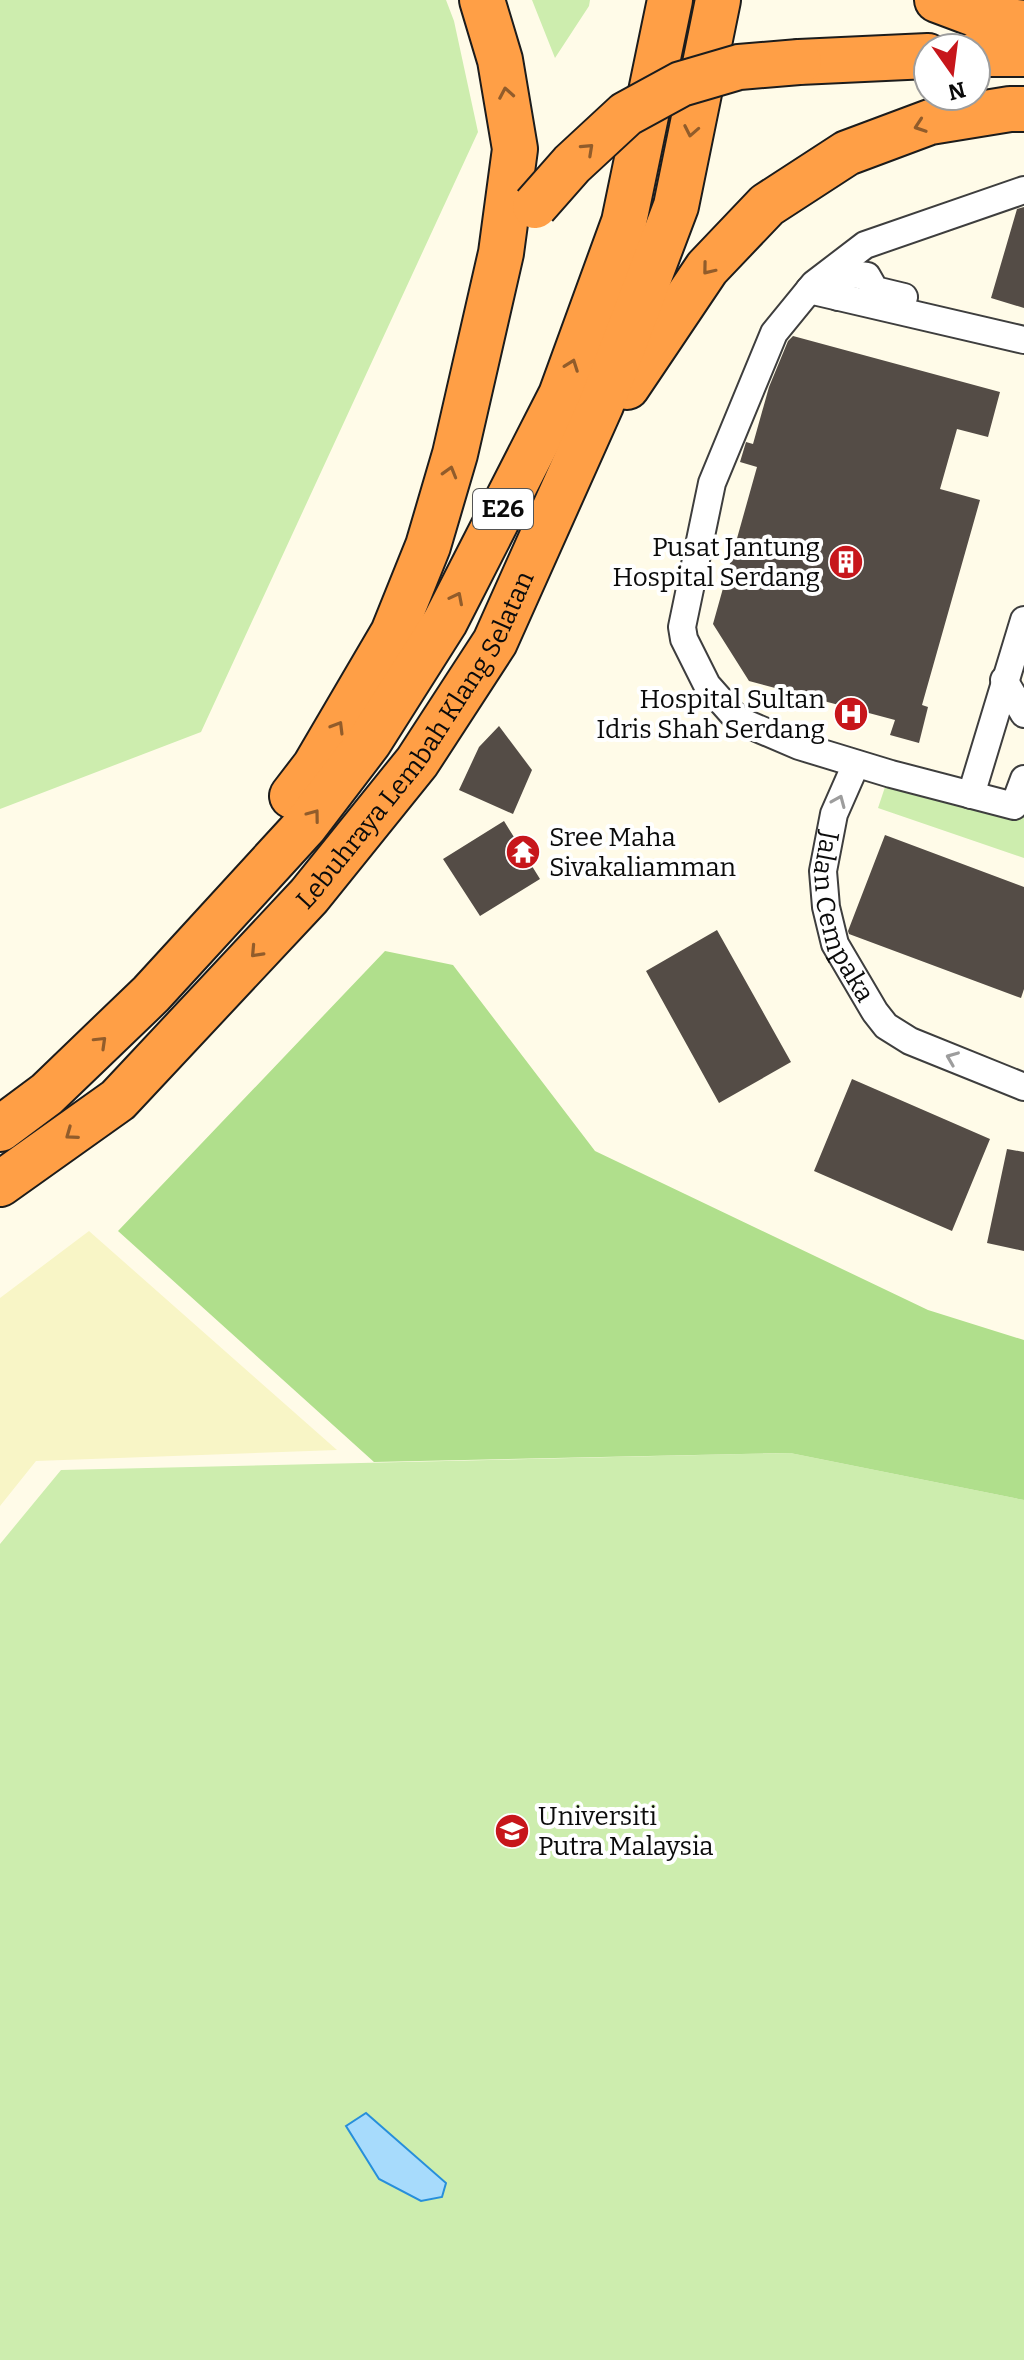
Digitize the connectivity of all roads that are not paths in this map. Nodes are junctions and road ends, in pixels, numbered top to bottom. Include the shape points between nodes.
1 (482, 0) edge
2 (670, 0) edge
3 (718, 0) edge
4 (937, 0) edge
5 (1024, 23) edge
6 (992, 54) edge
7 (1024, 54) edge
8 (912, 57) edge
9 (1024, 109) edge
10 (1024, 190) edge
11 (501, 253) junction
12 (809, 290) junction
13 (838, 297) junction
14 (1024, 326) edge
15 (1024, 340) edge
16 (570, 473) junction
17 (1024, 620) edge
18 (1004, 680) junction
19 (1024, 714) edge
20 (856, 764) junction
21 (1024, 779) edge
22 (971, 795) junction
23 (243, 894) junction
24 (1024, 1087) edge
25 (0, 1129) edge
26 (0, 1184) edge

11 -> 1 highway via 515,149 500,60
23 -> 2 highway, Lebuhraya Lembah Klang Selatan / E26 via 305,826 369,742 436,636 561,395 624,222
3 -> 16 highway, Lebuhraya Lembah Klang Selatan / E26 via 676,206
4 - 5 highway via 985,18
6 - 7 highway
11 -> 8 highway, bridge via 572,164 626,114 681,84 739,67
9 -> 16 highway via 930,122 847,153 767,205 707,268
10 - 12 street via 865,245
23 -> 11 highway via 273,824 315,766 393,633 428,546 455,454
12 - 13 street
12 - 20 street via 774,333 712,483 682,627 707,685 738,720
13 - 14 street via 837,283 851,274 867,276 875,290
13 - 15 street
16 -> 26 highway, Lebuhraya Lembah Klang Selatan / E26 via 495,642 417,762 309,896 118,1100
17 - 18 street
18 - 19 street
18 - 22 street
20 - 22 street
24 -> 20 street, Jalan Cempaka via 910,1041 886,1026 835,944 823,871 834,814
21 - 22 street via 1014,806
25 -> 23 highway, Lebuhraya Lembah Klang Selatan / E26 via 47,1094 151,994

